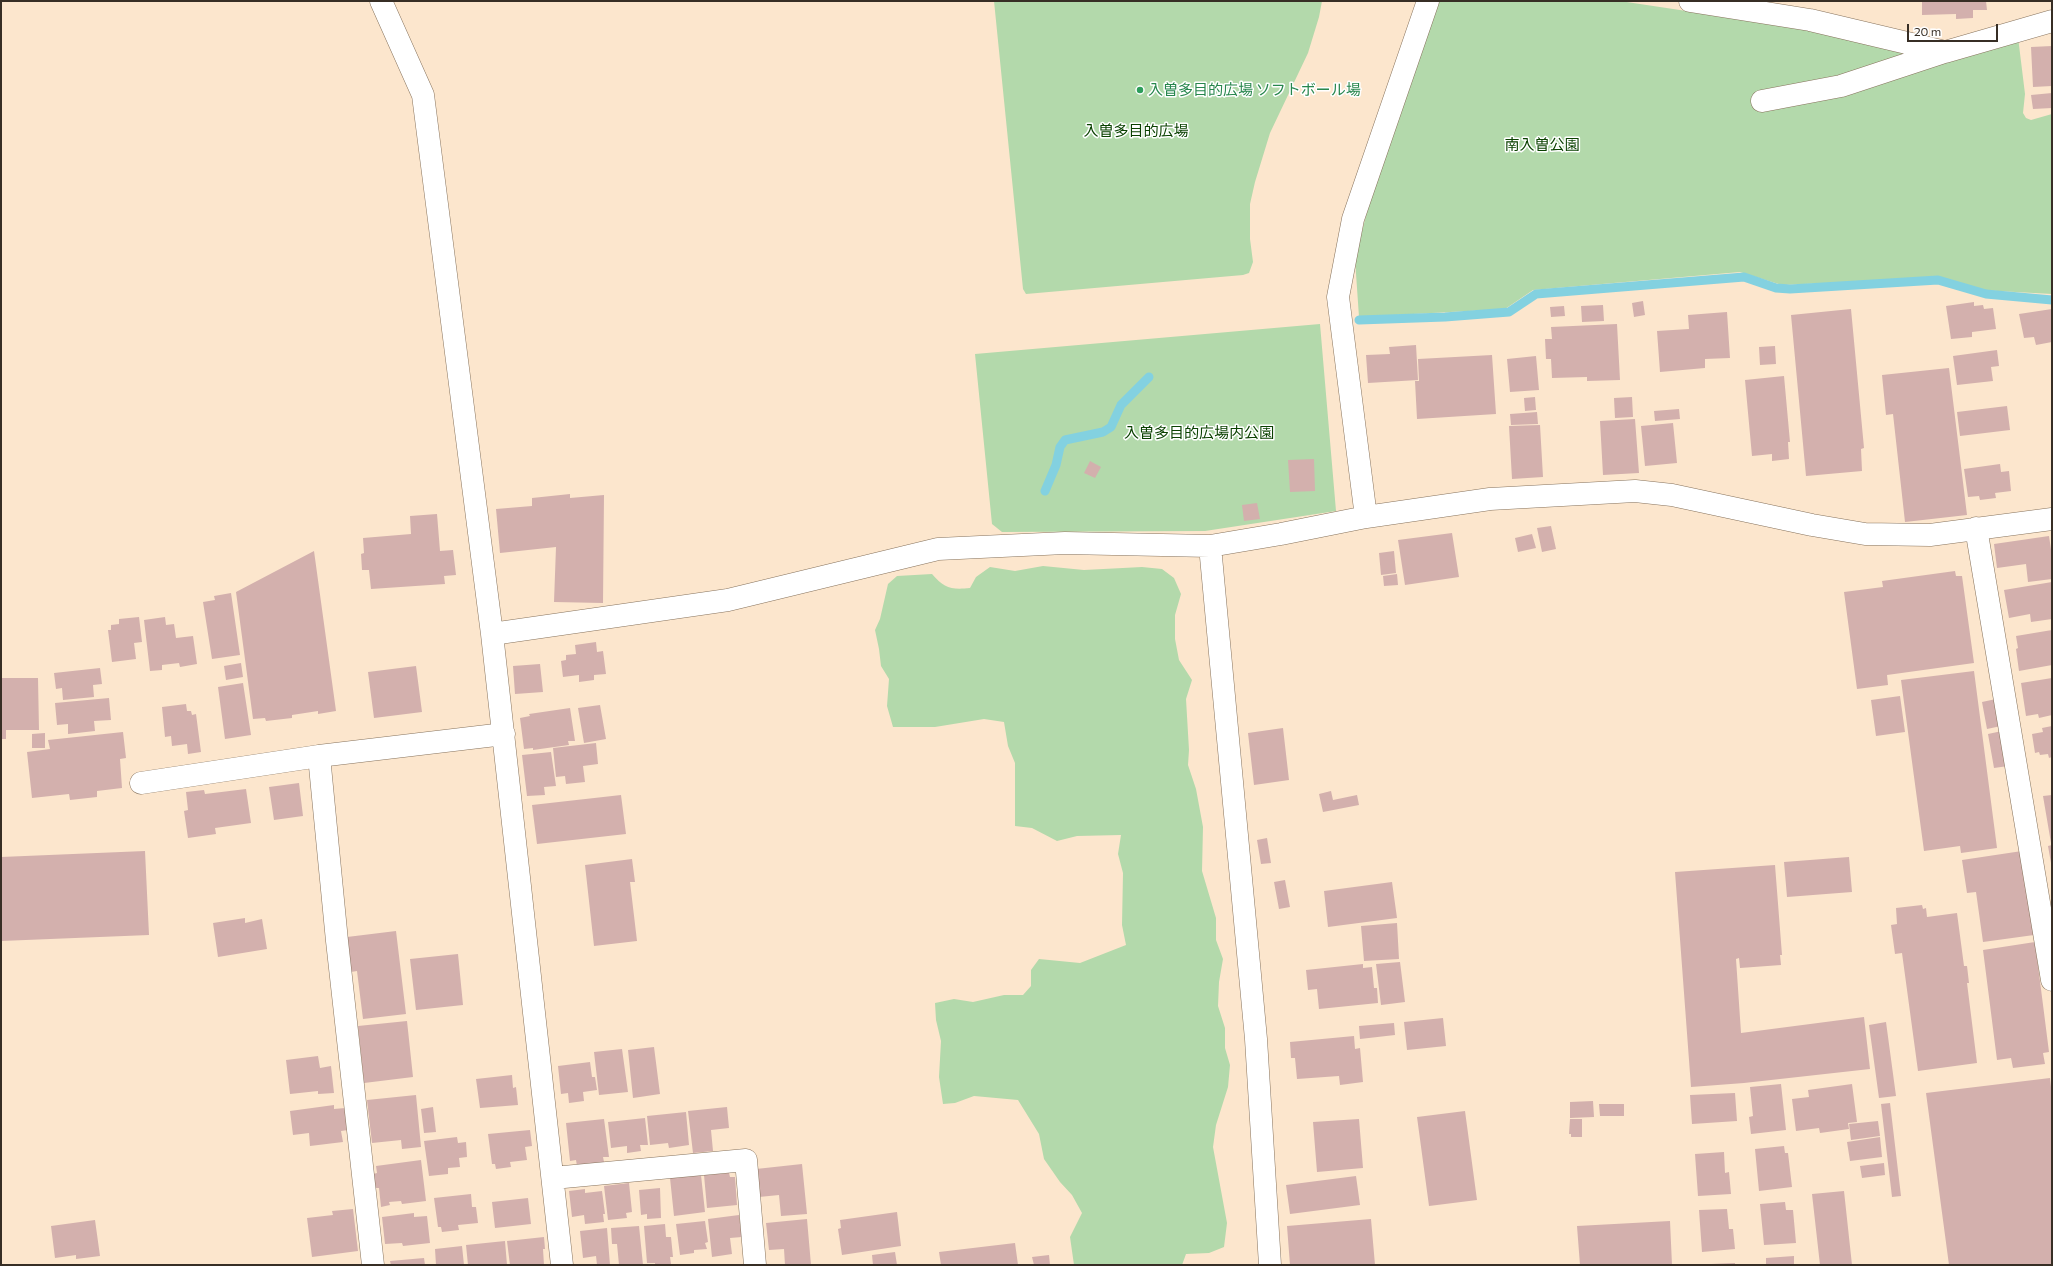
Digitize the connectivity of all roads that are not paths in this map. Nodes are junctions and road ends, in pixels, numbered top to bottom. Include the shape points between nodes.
1 (382, 1) edge
2 (1428, 1) edge
3 (1690, 1) edge
4 (2052, 22) edge
5 (1945, 52) junction
6 (1762, 101) dead end
7 (1366, 516) junction
8 (2052, 519) edge
9 (1976, 528) junction
10 (1210, 546) junction
11 (492, 634) junction
12 (504, 734) junction
13 (319, 756) junction
14 (141, 783) dead end
15 (2052, 980) edge
16 (553, 1178) junction
17 (373, 1265) edge
18 (562, 1265) edge
19 (755, 1265) edge
20 (1270, 1265) edge

1 - 11 street via 423,95
2 - 7 street via 1353,220 1338,297
3 - 5 street via 1810,20
4 - 5 street
5 - 6 street via 1841,86
7 - 9 street via 1490,499 1635,491 1672,494 1865,534 1930,535
7 - 10 street
8 - 9 street
9 - 15 street
10 - 11 street via 1065,543 938,549 728,600
10 - 20 street via 1256,1039
11 - 12 street
12 - 13 street
12 - 16 street
13 - 14 street
13 - 17 street
16 - 18 street
16 - 19 street via 746,1160

